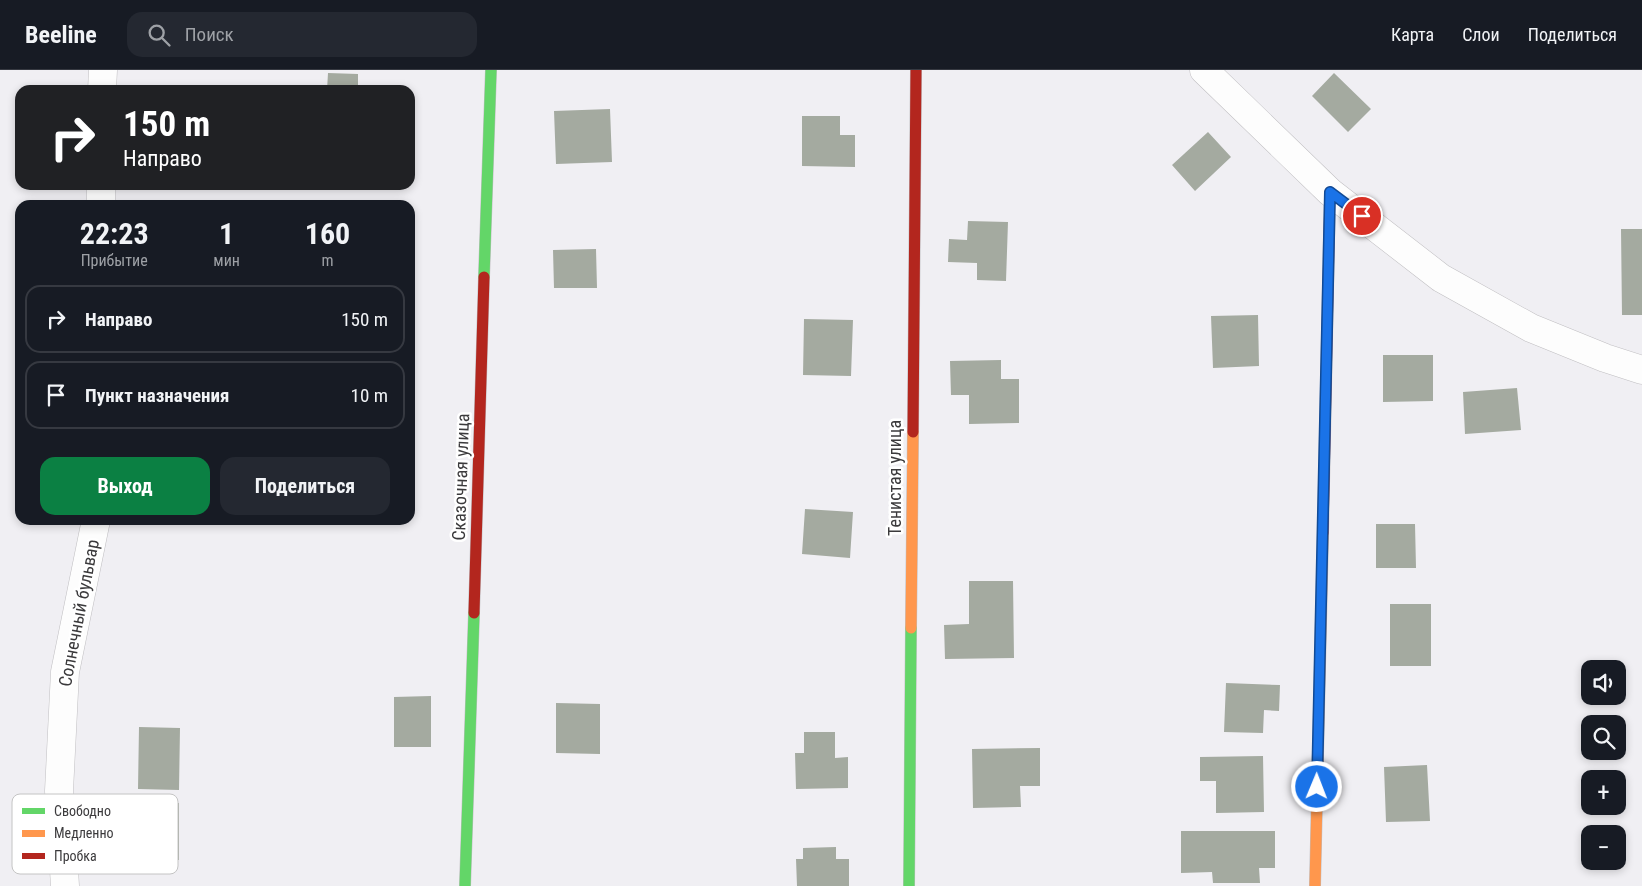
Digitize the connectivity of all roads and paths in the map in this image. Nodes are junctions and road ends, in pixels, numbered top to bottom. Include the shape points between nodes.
1 (103, 70) edge
2 (492, 70) edge
3 (916, 70) edge
4 (1204, 70) edge
5 (102, 85) edge
6 (1330, 192) junction
7 (1642, 370) edge
8 (95, 525) edge
9 (59, 794) edge
10 (465, 886) edge
11 (909, 886) edge
12 (1315, 886) edge

1 - 5 street
2 - 10 street, Сказочная улица
3 - 11 street, Тенистая улица
4 - 6 street
6 - 7 street via 1440,278 1531,328
6 - 12 street
8 - 9 street, Солнечный бульвар via 65,672

